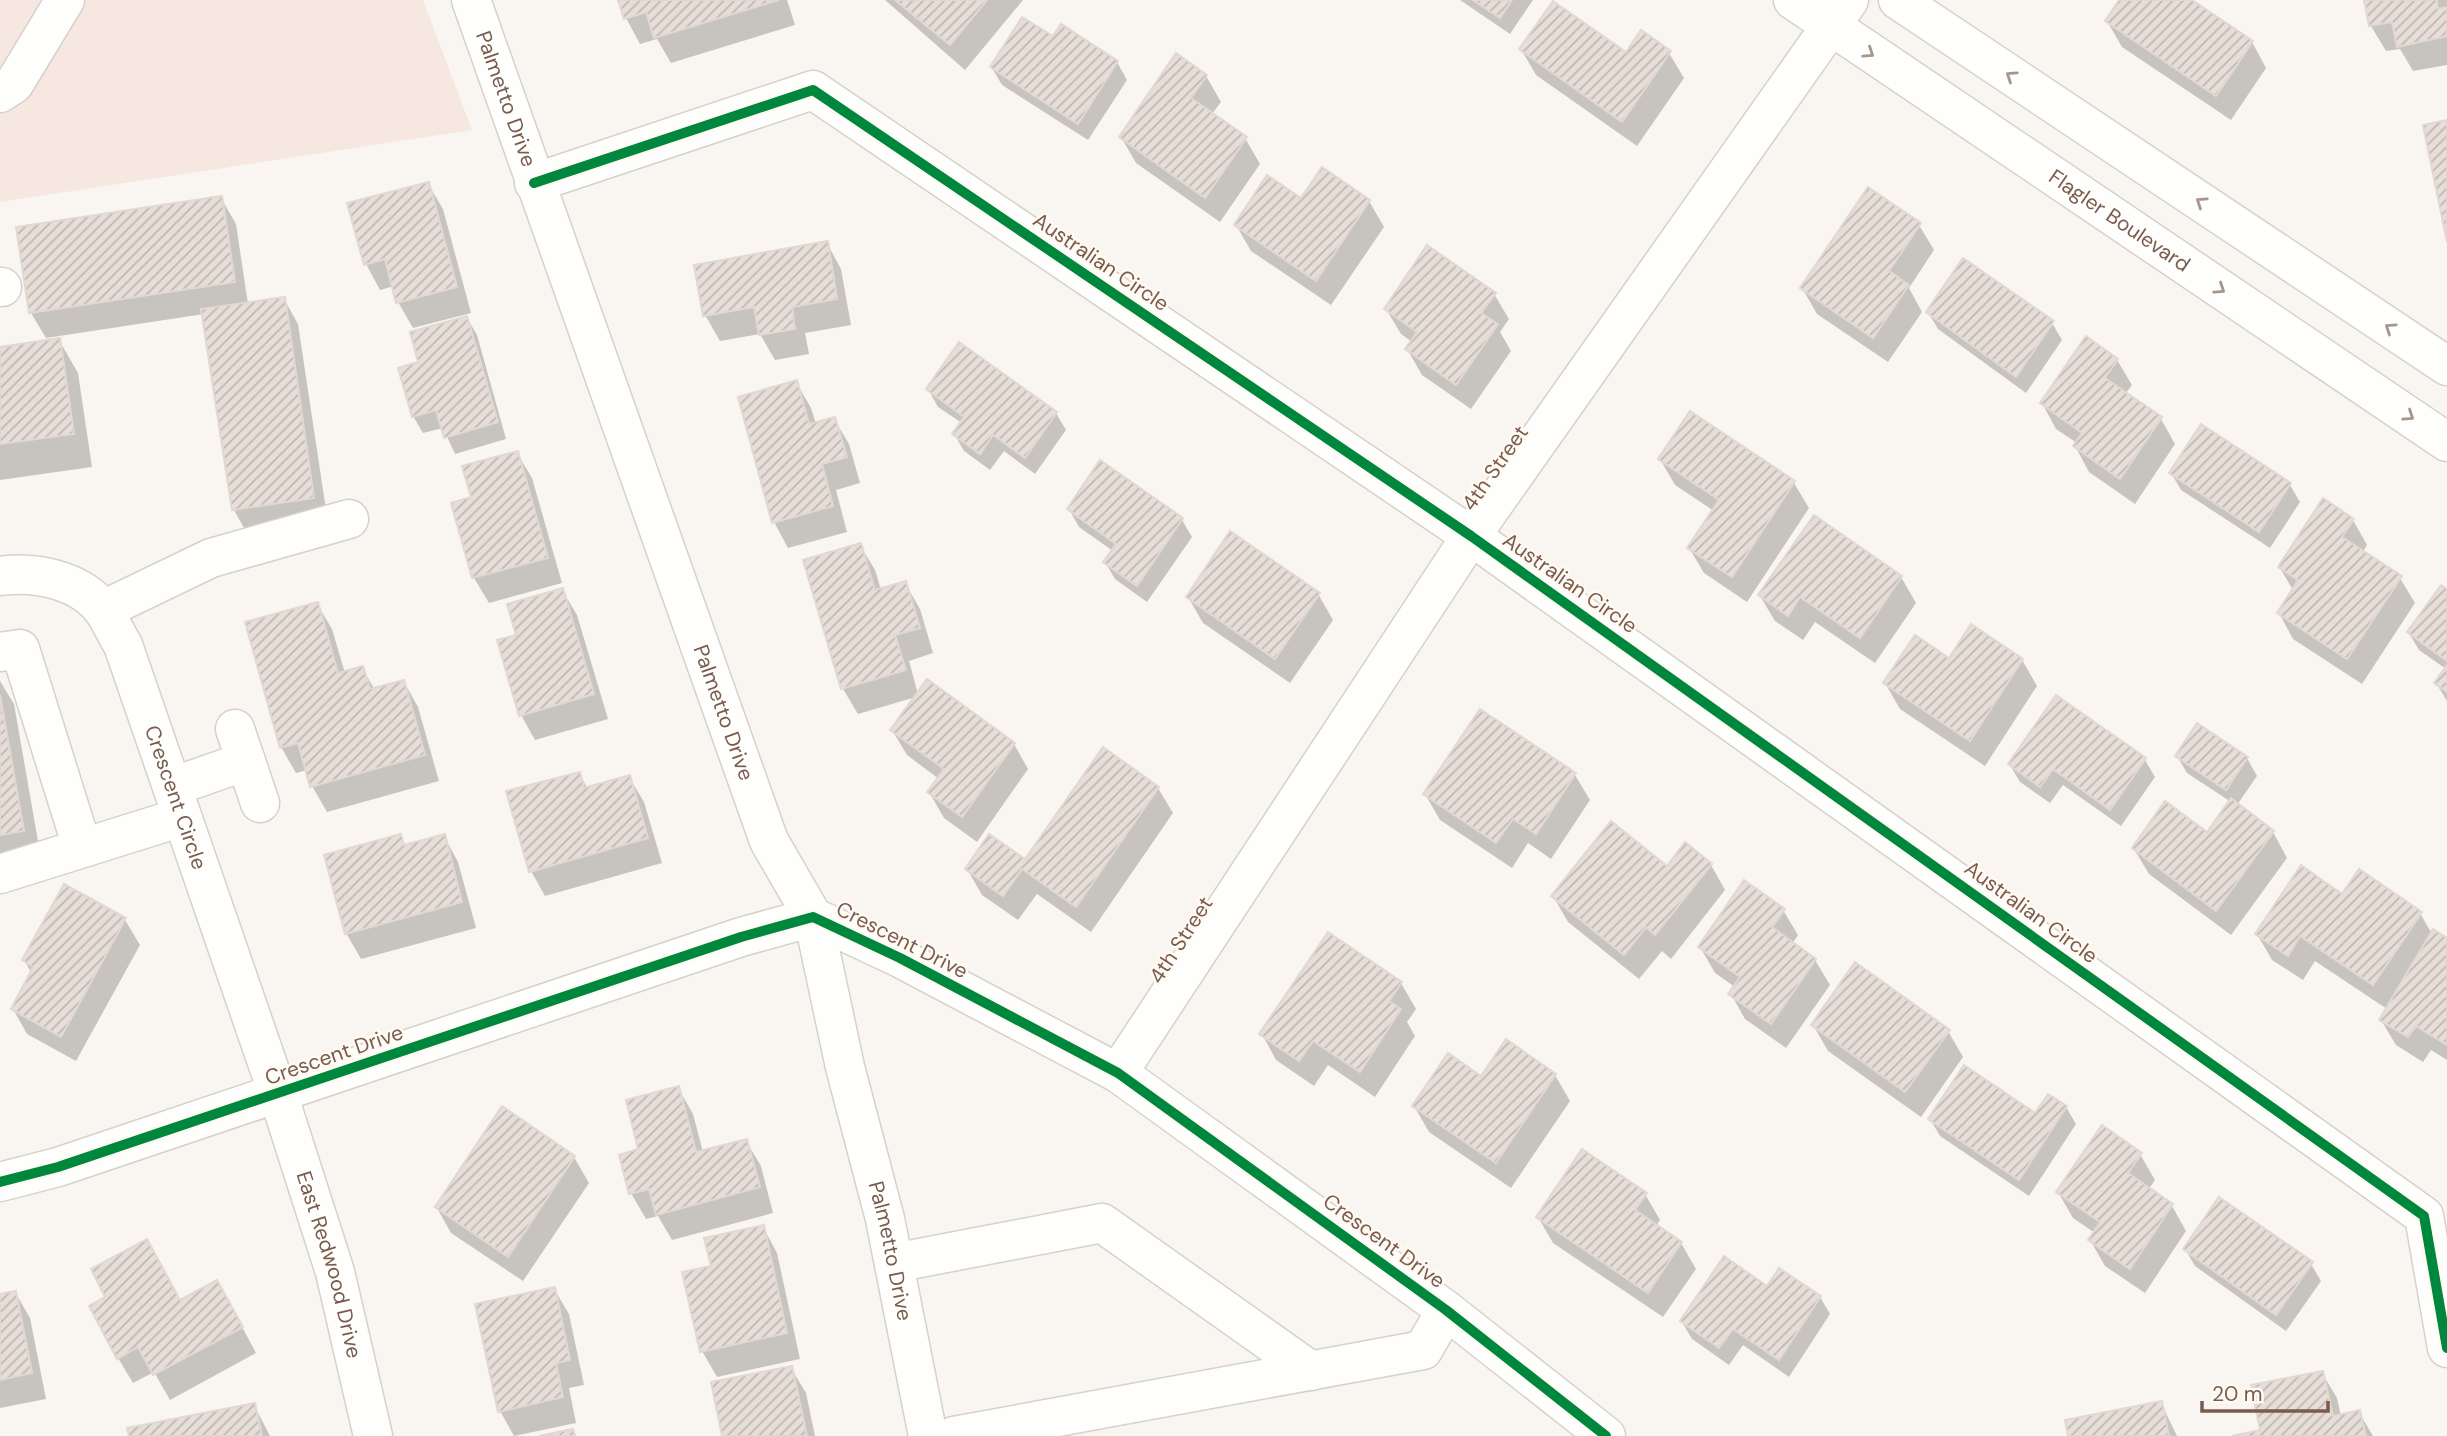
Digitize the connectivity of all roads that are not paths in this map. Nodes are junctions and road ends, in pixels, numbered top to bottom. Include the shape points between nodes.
1 (65, 0) edge
2 (471, 0) edge
3 (1793, 0) edge
4 (1898, 0) edge
5 (1839, 13) edge
6 (0, 93) edge
7 (534, 183) junction
8 (2447, 366) edge
9 (2447, 442) edge
10 (349, 519) dead end
11 (1471, 536) junction
12 (0, 576) edge
13 (103, 610) junction
14 (0, 652) edge
15 (177, 802) junction
16 (260, 803) dead end
17 (82, 847) junction
18 (0, 874) edge
19 (813, 917) junction
20 (1118, 1073) junction
21 (278, 1094) junction
22 (0, 1182) edge
23 (894, 1263) junction
24 (1446, 1310) junction
25 (2447, 1348) edge
26 (1311, 1371) junction
27 (373, 1436) edge
28 (929, 1436) edge
29 (954, 1436) edge
30 (1606, 1436) edge

1 - 6 street via 14,84
2 - 7 street, Palmetto Drive
3 - 5 street, Flagler Boulevard
8 -> 4 street
5 -> 9 street, Flagler Boulevard
5 - 11 street, 4th Street
7 - 11 street, Australian Circle via 813,90
7 - 19 street, Palmetto Drive via 769,841
10 - 13 street via 211,558
11 - 20 street, 4th Street
11 - 25 street, Australian Circle via 2424,1216
12 - 13 street, Crescent Circle via 49,576 78,589
13 - 15 street, Crescent Circle via 122,645
14 - 17 street via 20,649
15 - 16 street via 241,745
15 - 17 street
15 - 21 street, Crescent Circle
17 - 18 street
19 - 20 street, Crescent Drive
19 - 21 street, Crescent Drive via 741,937
19 - 23 street, Palmetto Drive
20 - 24 street, Crescent Drive
21 - 22 street, Crescent Drive
21 - 27 street, East Redwood Drive via 335,1272
23 - 26 street via 1102,1223
23 - 28 street, Palmetto Drive
24 - 26 street via 1423,1350
24 - 30 street, Crescent Drive
26 - 29 street

